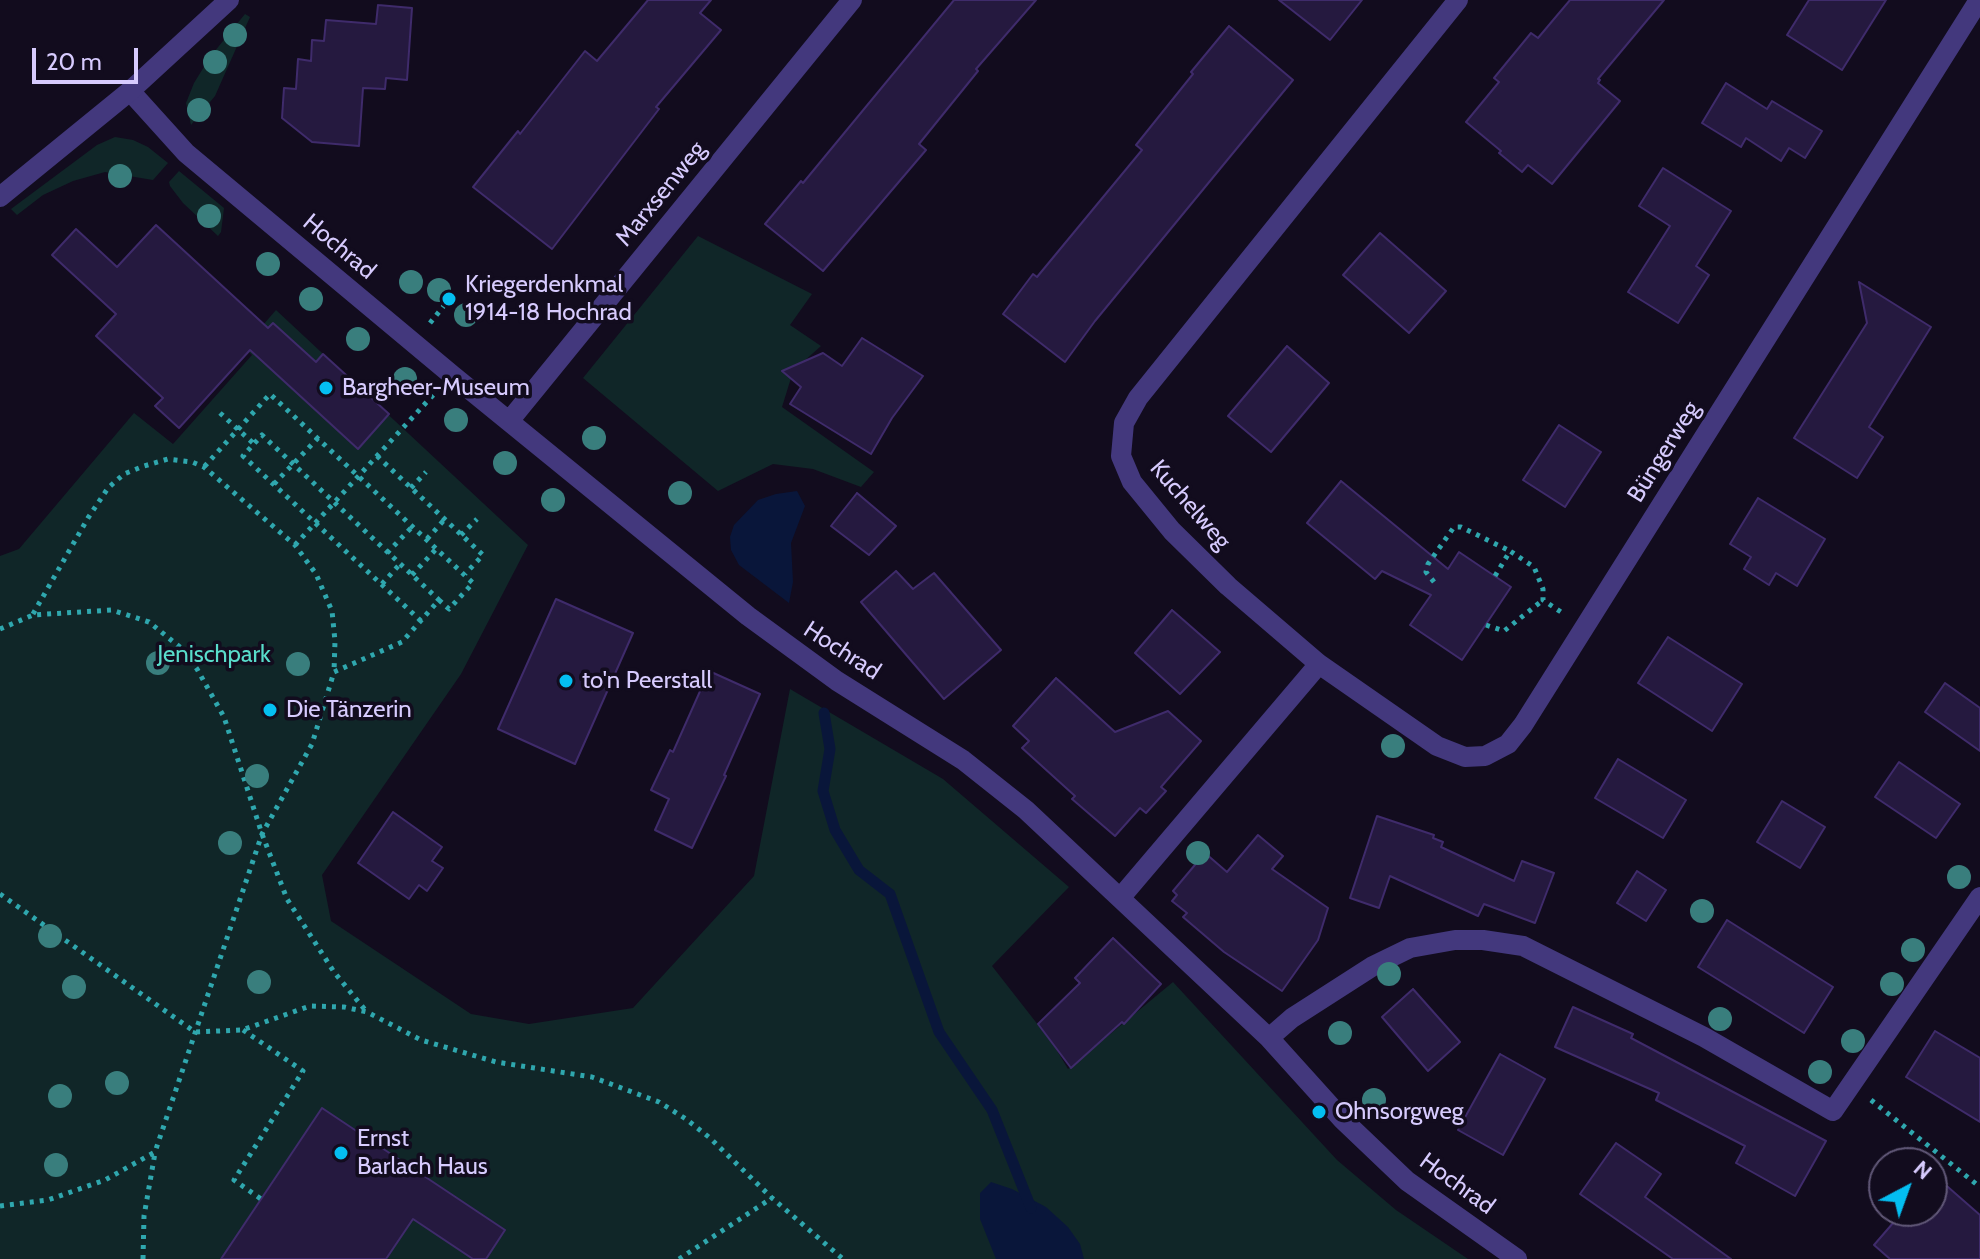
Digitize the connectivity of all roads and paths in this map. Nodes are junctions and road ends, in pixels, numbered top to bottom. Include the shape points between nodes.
1 (229, 0) edge
2 (852, 0) edge
3 (1458, 0) edge
4 (1979, 0) edge
5 (130, 91) junction
6 (0, 197) edge
7 (447, 302) dead end
8 (429, 324) dead end
9 (452, 375) junction
10 (220, 413) dead end
11 (510, 420) junction
12 (238, 430) junction
13 (318, 438) junction
14 (254, 444) junction
15 (377, 456) junction
16 (293, 464) junction
17 (204, 467) junction
18 (426, 472) dead end
19 (359, 475) junction
20 (274, 484) junction
21 (411, 488) junction
22 (334, 502) junction
23 (445, 519) junction
24 (477, 519) dead end
25 (316, 522) junction
26 (413, 526) junction
27 (461, 535) junction
28 (427, 539) junction
29 (295, 545) junction
30 (437, 548) junction
31 (1510, 551) junction
32 (387, 553) junction
33 (400, 564) junction
34 (465, 574) junction
35 (412, 575) junction
36 (1495, 576) dead end
37 (1434, 582) dead end
38 (382, 584) junction
39 (439, 600) junction
40 (1543, 600) junction
41 (33, 615) junction
42 (421, 621) junction
43 (1486, 625) dead end
44 (1586, 627) junction
45 (0, 629) edge
46 (1319, 664) junction
47 (334, 672) junction
48 (262, 834) junction
49 (0, 894) edge
50 (1121, 897) junction
51 (1980, 897) edge
52 (367, 1012) junction
53 (242, 1030) junction
54 (195, 1032) junction
55 (1269, 1038) junction
56 (1852, 1084) junction
57 (155, 1152) junction
58 (1980, 1187) edge
59 (772, 1198) junction
60 (261, 1199) dead end
61 (0, 1206) edge
62 (143, 1259) edge
63 (679, 1259) edge
64 (843, 1259) edge
65 (1517, 1259) edge

1 - 5 street
2 - 11 street, Marxsenweg
3 - 46 street, Kuchelweg via 1138,398 1124,423 1121,456 1132,482 1228,586
4 - 44 street, Büngerweg
5 - 6 street
5 - 9 street, Hochrad via 186,153
7 - 8 path
9 - 11 street, Hochrad
9 - 15 path
10 - 12 path
11 - 50 street, Hochrad via 775,637 994,783
12 - 13 path via 270,394
12 - 14 path
12 - 17 path
13 - 16 path
13 - 19 path
14 - 16 path via 262,435
14 - 20 path via 243,456
15 - 19 path
15 - 21 path
16 - 20 path
16 - 22 path
17 - 29 path
17 - 41 path via 168,459 124,474 88,518
18 - 21 path
19 - 22 path
19 - 26 path
20 - 25 path
21 - 23 path
22 - 25 path
22 - 32 path
23 - 27 path
23 - 28 path
24 - 27 path
25 - 29 path
25 - 38 path
26 - 28 path
26 - 32 path
27 - 34 path via 483,555
28 - 30 path
29 - 47 path via 316,574 332,611
30 - 34 path
30 - 35 path
31 - 36 path
31 - 37 path via 1454,527 1428,564 1426,572
31 - 40 path via 1534,567
32 - 33 path
33 - 35 path
33 - 38 path
34 - 39 path via 473,583 449,609
35 - 39 path
38 - 42 path
39 - 42 path
40 - 43 path via 1504,631
40 - 44 path
41 - 45 path
41 - 48 path via 112,610 134,615 181,648 224,717
42 - 47 path via 402,642
44 - 46 street, Büngerweg via 1508,744 1485,756 1465,757 1437,746
46 - 50 street
47 - 48 path via 312,744
48 - 52 path via 287,899
48 - 54 path
49 - 54 path
50 - 55 street, Hochrad
51 - 56 street
52 - 53 path via 310,1006
52 - 59 path via 421,1040 496,1062 592,1077 659,1102 710,1138
53 - 54 path
53 - 60 path via 303,1071 234,1180
54 - 57 path
55 - 56 street via 1373,966 1410,948 1483,940 1523,946 1704,1037 1833,1111
55 - 65 street, Hochrad via 1407,1181
56 - 58 path
57 - 61 path via 48,1200
57 - 62 path
59 - 63 path
59 - 64 path

